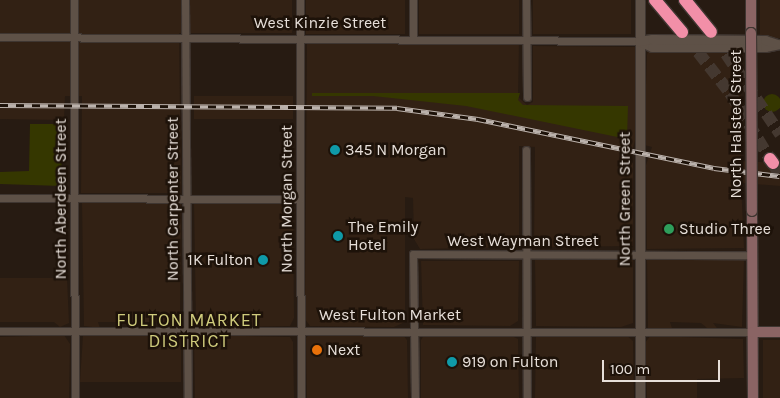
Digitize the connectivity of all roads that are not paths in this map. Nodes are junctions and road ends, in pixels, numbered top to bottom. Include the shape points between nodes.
1 (74, 0) edge
2 (185, 0) edge
3 (300, 0) edge
4 (413, 0) edge
5 (526, 0) edge
6 (655, 0) edge
7 (684, 0) edge
8 (751, 0) edge
9 (640, 1) edge
10 (682, 32) tunnel mouth
11 (711, 32) tunnel mouth
12 (0, 37) edge
13 (74, 37) junction
14 (186, 38) junction
15 (300, 38) junction
16 (414, 39) junction
17 (527, 42) junction
18 (639, 42) junction
19 (779, 44) edge
20 (527, 97) dead end
21 (526, 150) dead end
22 (0, 198) edge
23 (75, 199) junction
24 (187, 199) junction
25 (300, 199) junction
26 (526, 254) junction
27 (640, 254) junction
28 (752, 255) junction
29 (528, 330) junction
30 (75, 331) junction
31 (301, 331) junction
32 (414, 331) junction
33 (640, 331) junction
34 (0, 332) edge
35 (188, 332) junction
36 (753, 332) junction
37 (780, 332) edge
38 (76, 398) edge
39 (188, 398) edge
40 (301, 398) edge
41 (415, 398) edge
42 (527, 398) edge
43 (640, 398) edge
44 (753, 398) edge

1 - 13 street, North Aberdeen Street
2 - 14 street, North Carpenter Street
3 - 15 street, North Morgan Street
4 - 16 street
5 - 17 street
6 - 10 highway
7 - 11 highway
8 - 28 main road, North Halsted Street, bridge
9 - 18 street, North Green Street
12 - 13 street, West Kinzie Street
13 - 14 street, West Kinzie Street
13 - 23 street, North Aberdeen Street
14 - 15 street, West Kinzie Street
14 - 24 street, North Carpenter Street
15 - 16 street, West Kinzie Street
15 - 25 street, North Morgan Street
16 - 17 street, West Kinzie Street via 516,39
17 - 18 street, West Kinzie Street
17 - 20 street
18 - 19 street, West Kinzie Street via 652,38
18 - 27 street, North Green Street
21 - 26 street
22 - 23 street
23 - 24 street
23 - 30 street, North Aberdeen Street
24 - 25 street
24 - 35 street, North Carpenter Street
25 - 31 street, North Morgan Street
26 - 27 street, West Wayman Street
26 - 29 street
26 - 32 street, West Wayman Street via 413,254
27 - 28 street, West Wayman Street
27 - 33 street, North Green Street
28 - 36 main road, North Halsted Street
29 - 32 street, West Fulton Market
29 - 33 street, West Fulton Market
29 - 42 street
30 - 34 street, West Fulton Market
30 - 35 street, West Fulton Market
30 - 38 street, North Aberdeen Street
31 - 32 street, West Fulton Market
31 - 35 street, West Fulton Market
31 - 40 street, North Morgan Street
32 - 41 street
33 - 36 street, West Fulton Market
33 - 43 street, North Green Street
35 - 39 street, North Carpenter Street
36 - 37 main road, West Fulton Market
36 - 44 main road, North Halsted Street

